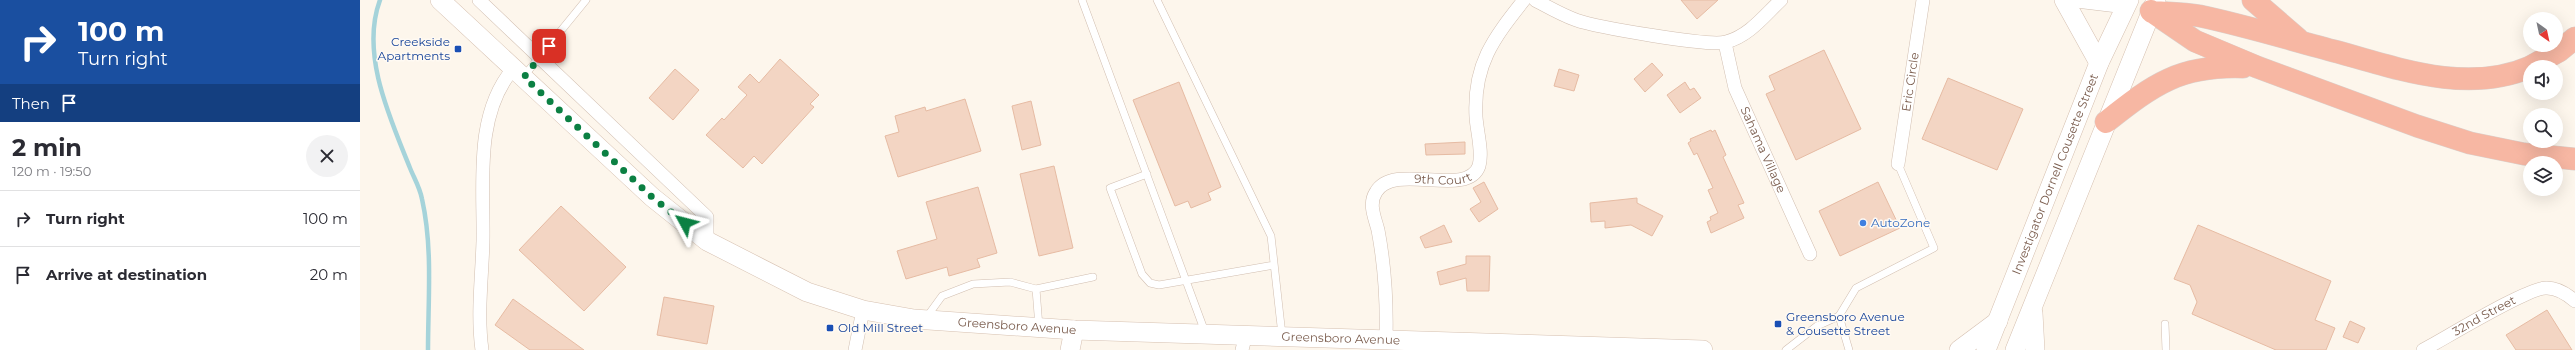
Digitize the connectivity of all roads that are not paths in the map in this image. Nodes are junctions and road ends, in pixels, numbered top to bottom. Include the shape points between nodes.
1 (440, 0) edge
2 (479, 0) edge
3 (586, 0) edge
4 (1082, 0) edge
5 (1158, 0) edge
6 (1524, 0) edge
7 (1535, 0) edge
8 (1781, 0) edge
9 (1923, 0) edge
10 (2064, 0) edge
11 (2068, 0) edge
12 (2253, 0) edge
13 (2128, 3) edge
14 (2153, 6) edge
15 (2575, 38) edge
16 (2302, 42) junction
17 (1725, 43) junction
18 (540, 58) junction
19 (2543, 60) edge
20 (2100, 63) junction
21 (2257, 67) junction
22 (2523, 70) edge
23 (518, 73) junction
24 (2106, 122) junction
25 (2575, 159) edge
26 (1898, 164) joint
27 (1147, 174) junction
28 (708, 241) junction
29 (1810, 254) dead end
30 (1274, 265) junction
31 (1093, 277) dead end
32 (1186, 279) junction
33 (1036, 289) junction
34 (2575, 301) edge
35 (2033, 308) junction
36 (863, 310) junction
37 (1839, 316) junction
38 (925, 320) junction
39 (1999, 320) junction
40 (2165, 324) dead end
41 (1039, 327) junction
42 (1074, 330) junction
43 (1205, 333) junction
44 (1282, 335) junction
45 (1244, 342) edge
46 (1392, 343) edge
47 (1512, 346) edge
48 (1652, 349) edge
49 (482, 350) edge
50 (855, 350) edge
51 (1070, 350) edge
52 (1703, 350) edge
53 (1786, 350) edge
54 (1849, 350) edge
55 (1960, 350) edge
56 (1986, 350) edge
57 (2015, 350) edge
58 (2035, 350) edge
59 (2166, 350) edge
60 (2424, 350) edge

1 - 23 main road, Greensboro Avenue
2 - 18 street
3 - 18 lane
4 - 27 lane
5 - 30 lane via 1271,236
6 - 46 street, 9th Court via 1494,40 1479,74 1475,92 1480,155 1478,166 1470,176 1455,180 1403,179 1386,183 1376,192 1372,208 1386,281
7 - 17 street via 1576,20 1594,25 1704,43
8 - 17 street via 1746,33
9 - 26 street, Eric Circle
10 - 20 main road
11 - 13 street
12 - 16 highway
13 - 14 main road
13 - 20 main road, Investigator Dornell Cousette Street
14 - 16 highway
14 - 21 highway via 2195,41
14 - 24 main road
15 - 19 highway
16 - 22 highway via 2415,74 2490,78
17 - 29 street, Sahama Village via 1735,88
18 - 23 lane
18 - 28 street via 707,217
20 - 39 main road, Investigator Dornell Cousette Street
21 - 24 highway via 2215,66 2183,72 2137,97
21 - 25 highway via 2364,108 2470,143 2524,154
23 - 28 main road, Greensboro Avenue via 652,197
23 - 49 street via 498,88 486,131 480,280
24 - 35 main road
26 - 37 lane via 1934,248 1856,288
27 - 32 lane
27 - 32 lane via 1110,188 1142,274 1150,284 1159,285
28 - 36 main road, Greensboro Avenue via 807,292
30 - 32 lane
30 - 44 lane
31 - 33 lane
32 - 43 lane
33 - 38 lane via 1010,282 973,284 942,296
33 - 41 lane
34 - 60 street, 32nd Street via 2567,294 2547,288 2529,293
35 - 57 main road
35 - 58 main road
36 - 38 main road, Greensboro Avenue
36 - 50 street
37 - 53 lane via 1817,326
37 - 54 lane
38 - 41 main road, Greensboro Avenue
39 - 55 main road
39 - 56 main road, Investigator Dornell Cousette Street
40 - 59 lane
41 - 42 main road, Greensboro Avenue
42 - 43 main road, Greensboro Avenue
42 - 51 main road
43 - 45 main road, Greensboro Avenue
44 - 45 main road, Greensboro Avenue
44 - 46 main road, Greensboro Avenue
46 - 47 main road, Greensboro Avenue
47 - 48 main road, Greensboro Avenue
48 - 52 main road, Greensboro Avenue

